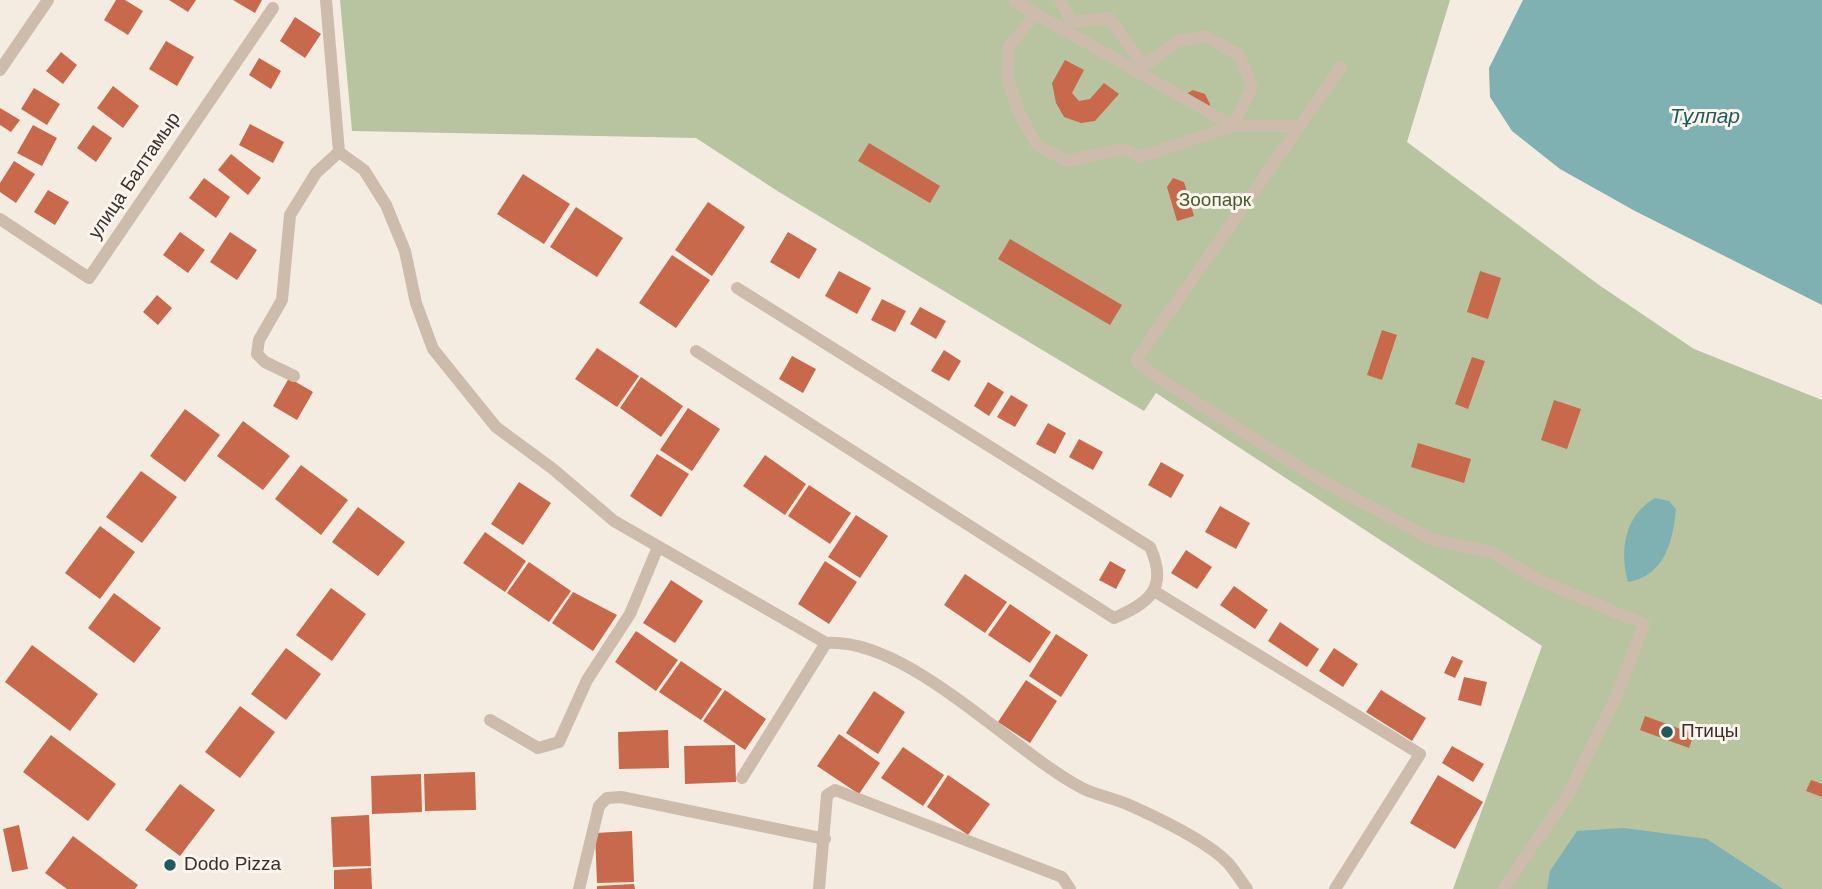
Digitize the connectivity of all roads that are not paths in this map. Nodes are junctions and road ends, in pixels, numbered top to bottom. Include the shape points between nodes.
1 (48, 0) edge
2 (326, 0) edge
3 (1019, 0) edge
4 (1059, 0) edge
5 (273, 8) dead end
6 (1036, 14) junction
7 (1341, 67) dead end
8 (0, 70) edge
9 (1233, 126) junction
10 (1299, 126) junction
11 (340, 152) junction
12 (0, 219) edge
13 (737, 288) dead end
14 (696, 351) dead end
15 (294, 376) dead end
16 (657, 547) junction
17 (1154, 591) junction
18 (826, 643) junction
19 (490, 720) dead end
20 (742, 778) dead end
21 (825, 839) junction
22 (579, 889) edge
23 (819, 889) edge
24 (1070, 889) edge
25 (1247, 889) edge
26 (1335, 889) edge
27 (1503, 889) edge

1 - 8 street
2 - 11 street
3 - 6 street via 1015,2
4 - 9 street via 1072,22 1109,18 1144,66 1178,41 1205,36 1239,55 1252,87
5 - 12 street, улица Балтамыр via 89,278
6 - 9 street
6 - 9 street via 1009,46 1007,77 1019,113 1037,145 1066,161 1124,149 1140,157
7 - 10 street
9 - 10 street
10 - 27 street via 1136,360 1315,477 1433,540 1491,552 1562,590 1644,624 1616,696 1568,795
11 - 15 street via 316,173 290,215 282,300 257,354
11 - 16 street via 363,170 386,205 405,251 416,303 433,349 496,427 614,521
13 - 17 street via 1150,547 1157,561
14 - 17 street via 1114,618 1143,606
16 - 18 street
16 - 19 street via 630,614 587,680 559,741 538,748
17 - 26 street via 1420,754
18 - 20 street
18 - 25 street via 846,641 872,649 916,673 1083,788 1127,804 1194,839 1226,862
21 - 22 street via 621,797 607,798 599,806
21 - 23 street
21 - 24 street via 827,795 835,790 1062,877

